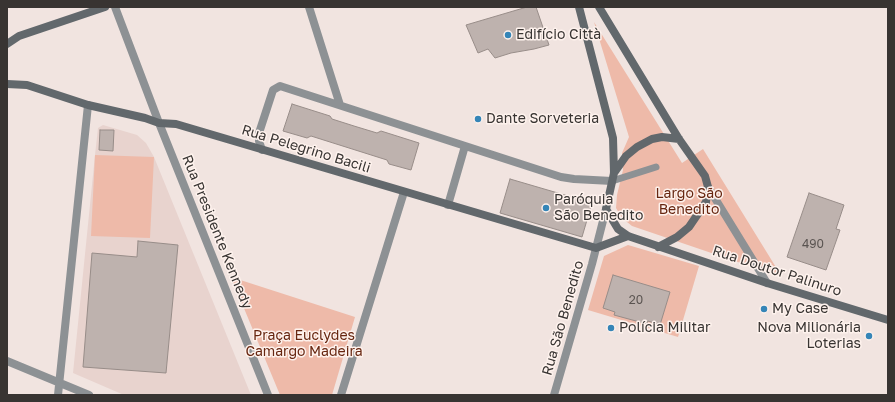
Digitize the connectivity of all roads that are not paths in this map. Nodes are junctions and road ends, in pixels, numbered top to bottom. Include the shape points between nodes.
1 (104, 7) edge
2 (116, 7) edge
3 (309, 7) edge
4 (579, 7) edge
5 (599, 7) edge
6 (7, 44) edge
7 (7, 84) edge
8 (88, 105) junction
9 (340, 105) junction
10 (159, 123) junction
11 (679, 140) junction
12 (465, 146) junction
13 (262, 150) junction
14 (656, 166) dead end
15 (613, 177) junction
16 (708, 187) junction
17 (404, 192) junction
18 (448, 205) junction
19 (606, 209) junction
20 (628, 236) junction
21 (658, 246) junction
22 (596, 248) junction
23 (767, 283) junction
24 (888, 320) edge
25 (7, 361) edge
26 (59, 382) junction
27 (58, 395) edge
28 (89, 395) edge
29 (268, 395) edge
30 (341, 395) edge
31 (554, 395) edge

1 - 6 main road via 19,36
2 - 10 street, Rua Presidente Kennedy
3 - 9 street
4 - 15 main road via 613,138
5 - 11 main road
7 - 8 main road, Rua Pelegrino Bacili via 27,85
8 - 10 main road, Rua Pelegrino Bacili
8 - 26 street
9 - 12 street
9 - 13 street via 284,87 276,88 273,90 259,133
10 - 13 main road, Rua Pelegrino Bacili via 176,124
10 - 29 street, Rua Presidente Kennedy
11 - 15 main road via 662,137 652,139 626,156
11 - 16 main road via 705,176
12 - 15 street via 574,179
12 - 18 street
13 - 17 main road, Rua Pelegrino Bacili
14 - 15 lane
15 - 19 main road
16 - 21 main road via 706,202 688,227 677,237
16 - 23 street
17 - 18 main road, Rua Pelegrino Bacili
17 - 30 street
18 - 22 main road, Rua Pelegrino Bacili
19 - 20 main road via 618,229
19 - 22 street
20 - 21 main road
20 - 22 main road
21 - 23 main road, Rua Doutor Palinuro
22 - 31 street, Rua São Benedito
23 - 24 main road, Rua Doutor Palinuro
25 - 26 street
26 - 27 street
26 - 28 street

